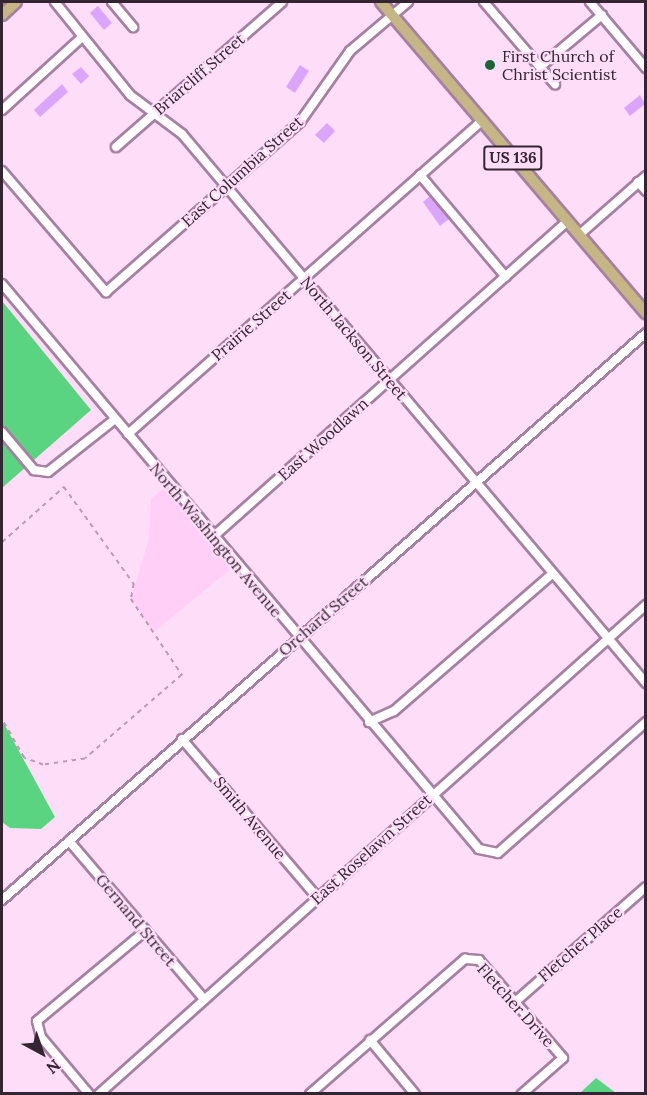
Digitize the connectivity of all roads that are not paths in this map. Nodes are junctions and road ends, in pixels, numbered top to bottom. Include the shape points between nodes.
1 (16, 2) edge
2 (55, 2) edge
3 (112, 2) edge
4 (282, 2) edge
5 (381, 2) edge
6 (408, 2) edge
7 (484, 2) edge
8 (591, 2) edge
9 (2, 15) edge
10 (393, 15) junction
11 (602, 15) junction
12 (133, 27) dead end
13 (81, 38) junction
14 (540, 67) junction
15 (645, 68) edge
16 (555, 84) dead end
17 (2, 110) edge
18 (155, 113) junction
19 (482, 121) junction
20 (116, 147) dead end
21 (2, 171) edge
22 (420, 175) junction
23 (642, 179) edge
24 (226, 186) junction
25 (645, 191) edge
26 (568, 221) junction
27 (579, 235) junction
28 (506, 277) junction
29 (303, 279) junction
30 (2, 284) edge
31 (645, 313) edge
32 (645, 333) edge
33 (389, 380) junction
34 (115, 419) junction
35 (2, 432) edge
36 (128, 434) junction
37 (474, 483) junction
38 (214, 536) junction
39 (552, 574) junction
40 (645, 605) edge
41 (298, 638) junction
42 (608, 639) junction
43 (645, 683) edge
44 (369, 722) junction
45 (645, 722) edge
46 (182, 739) junction
47 (431, 796) junction
48 (69, 841) junction
49 (645, 887) edge
50 (317, 897) junction
51 (2, 900) edge
52 (144, 931) junction
53 (203, 998) junction
54 (515, 1002) junction
55 (370, 1040) junction
56 (89, 1094) edge
57 (99, 1094) edge
58 (310, 1094) edge
59 (415, 1094) edge
60 (522, 1094) edge

1 - 9 main road
2 - 13 street, North Jackson Street
3 - 12 street
4 - 18 street, Briarcliff Street
5 - 10 main road, US 136
6 - 10 street, East Columbia Street
7 - 14 street
8 - 11 street
10 - 19 main road, US 136
10 - 24 street, East Columbia Street via 350,51 300,122
11 - 14 street
11 - 15 street
13 - 17 street
13 - 18 street, North Jackson Street via 130,95
14 - 16 street
18 - 20 street, Briarcliff Street
18 - 24 street, North Jackson Street via 182,134
19 - 22 street, Prairie Street
19 - 26 main road, US 136
21 - 24 street, East Columbia Street via 106,292
22 - 28 street
22 - 29 street, Prairie Street
23 - 25 street
23 - 27 street
24 - 29 street, North Jackson Street
26 - 27 main road, US 136
26 - 28 street, East Woodlawn
27 - 31 main road, US 136
28 - 33 street, East Woodlawn
29 - 33 street, North Jackson Street
29 - 36 street, Prairie Street
30 - 34 street, North Washington Avenue
32 - 37 street, Orchard Street
33 - 37 street, North Jackson Street
33 - 38 street, East Woodlawn
34 - 35 street via 48,472 34,470
34 - 36 street, North Washington Avenue
36 - 38 street, North Washington Avenue
37 - 39 street, North Jackson Street
37 - 41 street, Orchard Street
38 - 41 street, North Washington Avenue
39 - 42 street, North Jackson Street
39 - 44 street via 394,711
40 - 42 street, East Roselawn Street
41 - 44 street, North Washington Avenue
41 - 46 street, Orchard Street
42 - 43 street, North Jackson Street
42 - 47 street, East Roselawn Street
44 - 47 street, North Washington Avenue
45 - 47 street, North Washington Avenue via 498,854 478,849
46 - 48 street, Orchard Street
46 - 50 street, Smith Avenue
47 - 50 street, East Roselawn Street
48 - 51 street, Orchard Street
48 - 52 street, Gernand Street
49 - 54 street, Fletcher Place
50 - 53 street, East Roselawn Street
52 - 53 street, Gernand Street
52 - 56 street via 37,1021 41,1037
53 - 57 street, East Roselawn Street
54 - 55 street, Fletcher Drive via 478,960 465,959
54 - 60 street, Fletcher Drive via 563,1058
55 - 58 street, Fletcher Drive
55 - 59 street

